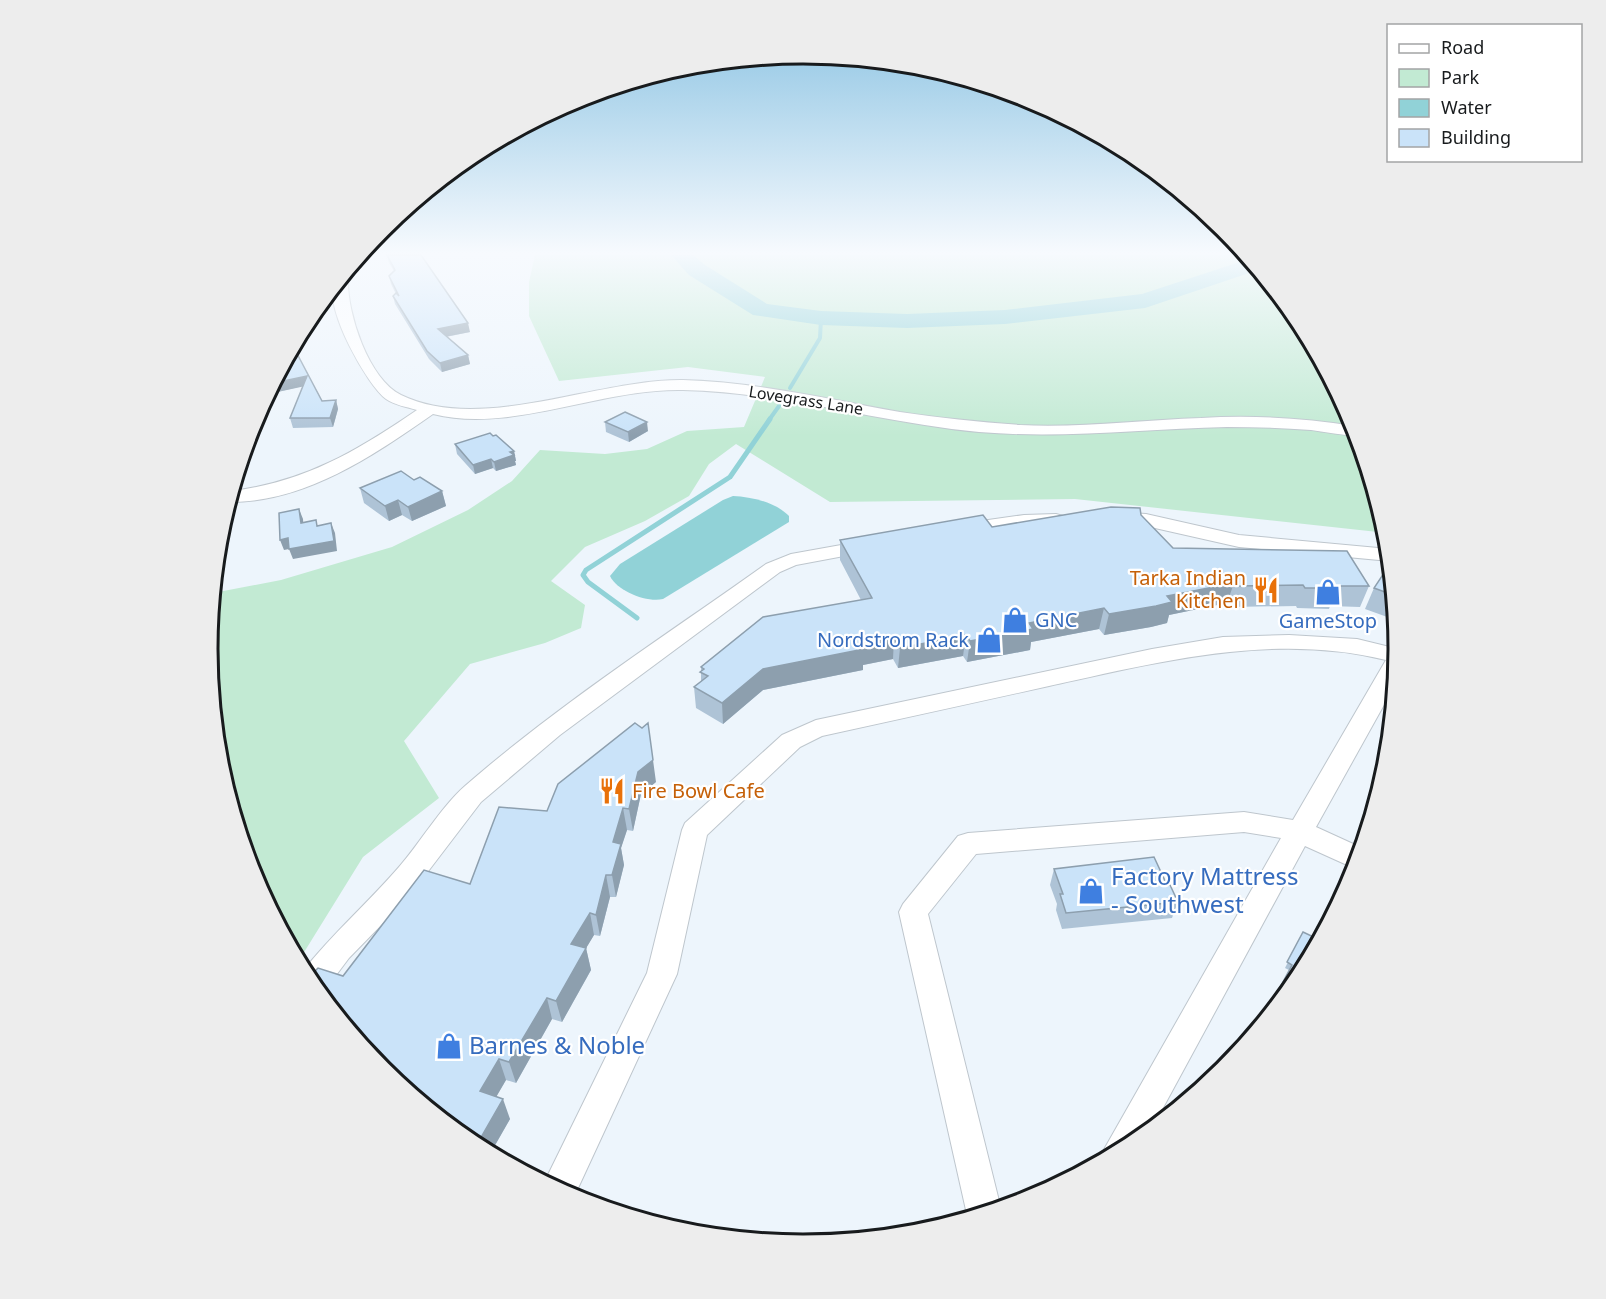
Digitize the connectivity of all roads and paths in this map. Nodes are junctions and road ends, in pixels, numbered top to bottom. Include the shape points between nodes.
1 (344, 316) edge
2 (429, 409) junction
3 (1344, 430) edge
4 (239, 496) edge
5 (937, 534) edge
6 (892, 542) edge
7 (1380, 554) edge
8 (1388, 654) edge
9 (1387, 676) edge
10 (1299, 831) junction
11 (1350, 855) edge
12 (317, 976) edge
13 (1130, 1135) edge
14 (562, 1182) edge
15 (982, 1206) edge

1 - 2 street, Lovegrass Lane via 376,379 393,397
2 - 3 street, Lovegrass Lane via 502,413 623,389 689,386 770,394 903,418 1024,430 1229,422
2 - 4 street via 325,474 266,492
5 - 7 street via 1024,521 1146,520 1239,541
6 - 12 street via 791,560 773,568 551,729 472,795 410,874
8 - 14 street via 1357,646 1223,644 816,729 791,741 695,830 663,974
9 - 10 street
10 - 11 street
10 - 13 street
10 - 15 street via 1244,822 968,844 939,878 913,912

